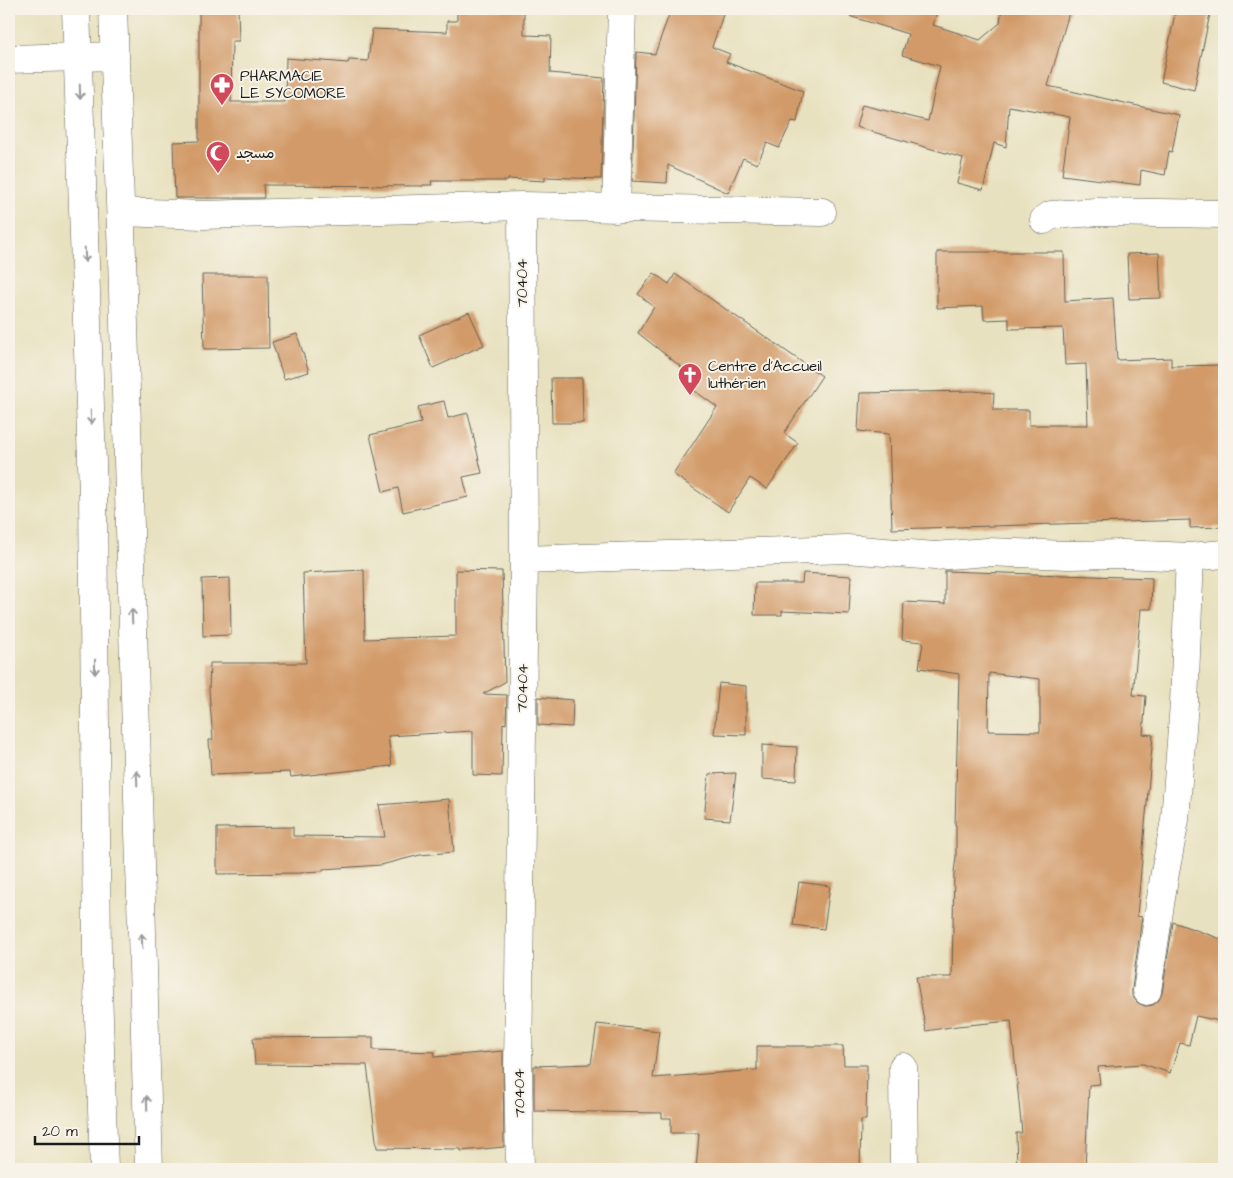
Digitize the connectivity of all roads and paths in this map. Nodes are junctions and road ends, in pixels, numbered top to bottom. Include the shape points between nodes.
1 (76, 9) edge
2 (112, 9) edge
3 (622, 9) edge
4 (115, 56) junction
5 (78, 57) junction
6 (9, 59) edge
7 (522, 206) junction
8 (616, 209) junction
9 (120, 212) junction
10 (822, 212) dead end
11 (1224, 214) edge
12 (1044, 220) dead end
13 (1224, 554) edge
14 (1190, 557) junction
15 (524, 560) junction
16 (1147, 991) dead end
17 (903, 1067) dead end
18 (104, 1169) edge
19 (149, 1169) edge
20 (520, 1169) edge
21 (904, 1169) edge

1 - 5 street
2 - 4 street
3 - 8 street
4 - 5 street
4 - 9 street
5 - 6 street
5 -> 18 street via 93,490 97,958
7 - 8 street
7 - 9 street via 203,215
7 - 15 street, 70404
8 - 10 street
19 -> 9 street
11 - 12 street via 1096,212 1052,215
13 - 14 street
14 - 15 street via 986,552 935,556 847,549
14 - 16 street via 1175,820
15 - 20 street, 70404 via 518,1072
17 - 21 street

